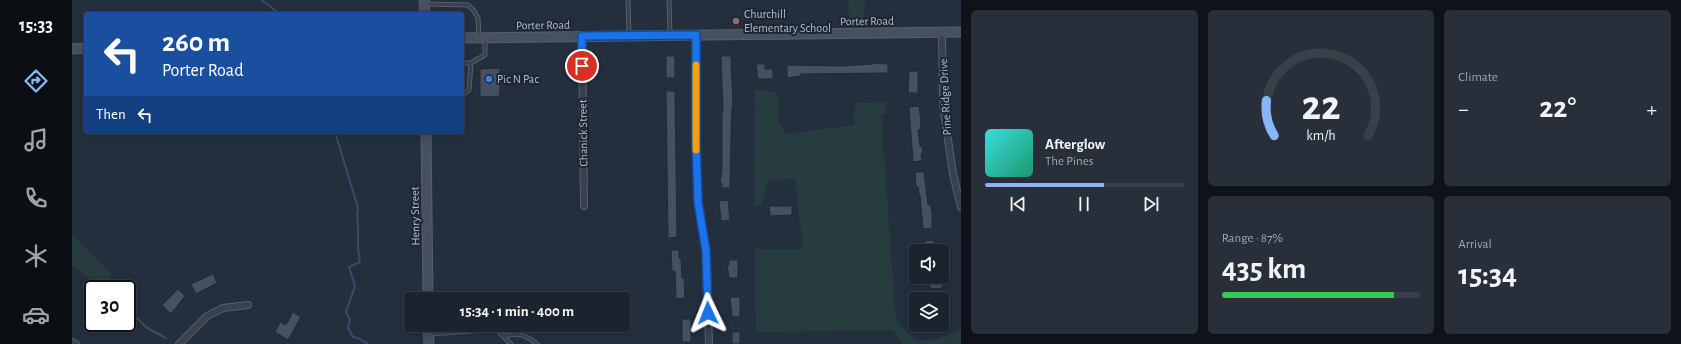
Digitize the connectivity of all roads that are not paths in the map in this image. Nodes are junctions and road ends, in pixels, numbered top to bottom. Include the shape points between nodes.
1 (628, 0) edge
2 (669, 0) edge
3 (424, 2) edge
4 (425, 12) edge
5 (942, 32) junction
6 (961, 32) edge
7 (629, 35) junction
8 (670, 35) junction
9 (696, 35) junction
10 (582, 36) junction
11 (464, 38) edge
12 (482, 38) junction
13 (84, 48) edge
14 (72, 49) edge
15 (464, 63) edge
16 (471, 63) junction
17 (464, 94) edge
18 (426, 134) edge
19 (584, 206) dead end
20 (961, 207) edge
21 (428, 292) edge
22 (248, 305) dead end
23 (428, 332) edge
24 (499, 332) edge
25 (503, 336) junction
26 (72, 342) edge
27 (76, 344) edge
28 (178, 344) edge
29 (429, 344) edge
30 (511, 344) edge
31 (537, 344) edge
32 (709, 344) edge

1 - 7 lane
2 - 8 lane
3 - 4 street
3 - 12 lane via 468,5 478,18
5 - 6 street, Porter Road
5 - 9 street, Porter Road
5 - 20 street, Pine Ridge Drive via 944,113
7 - 8 street, Porter Road
7 - 10 street, Porter Road
8 - 9 street, Porter Road
9 - 32 street via 698,202 706,251
10 - 12 street, Porter Road
10 - 19 street, Chanick Street
11 - 12 street, Porter Road
12 - 16 lane via 484,55
13 - 14 street
15 - 16 lane
16 - 17 lane via 469,90
18 - 21 street, Henry Street
22 - 28 street via 223,308 207,316
23 - 29 street
24 - 25 lane
25 - 30 lane
25 - 31 lane via 516,333 527,336
26 - 27 street

